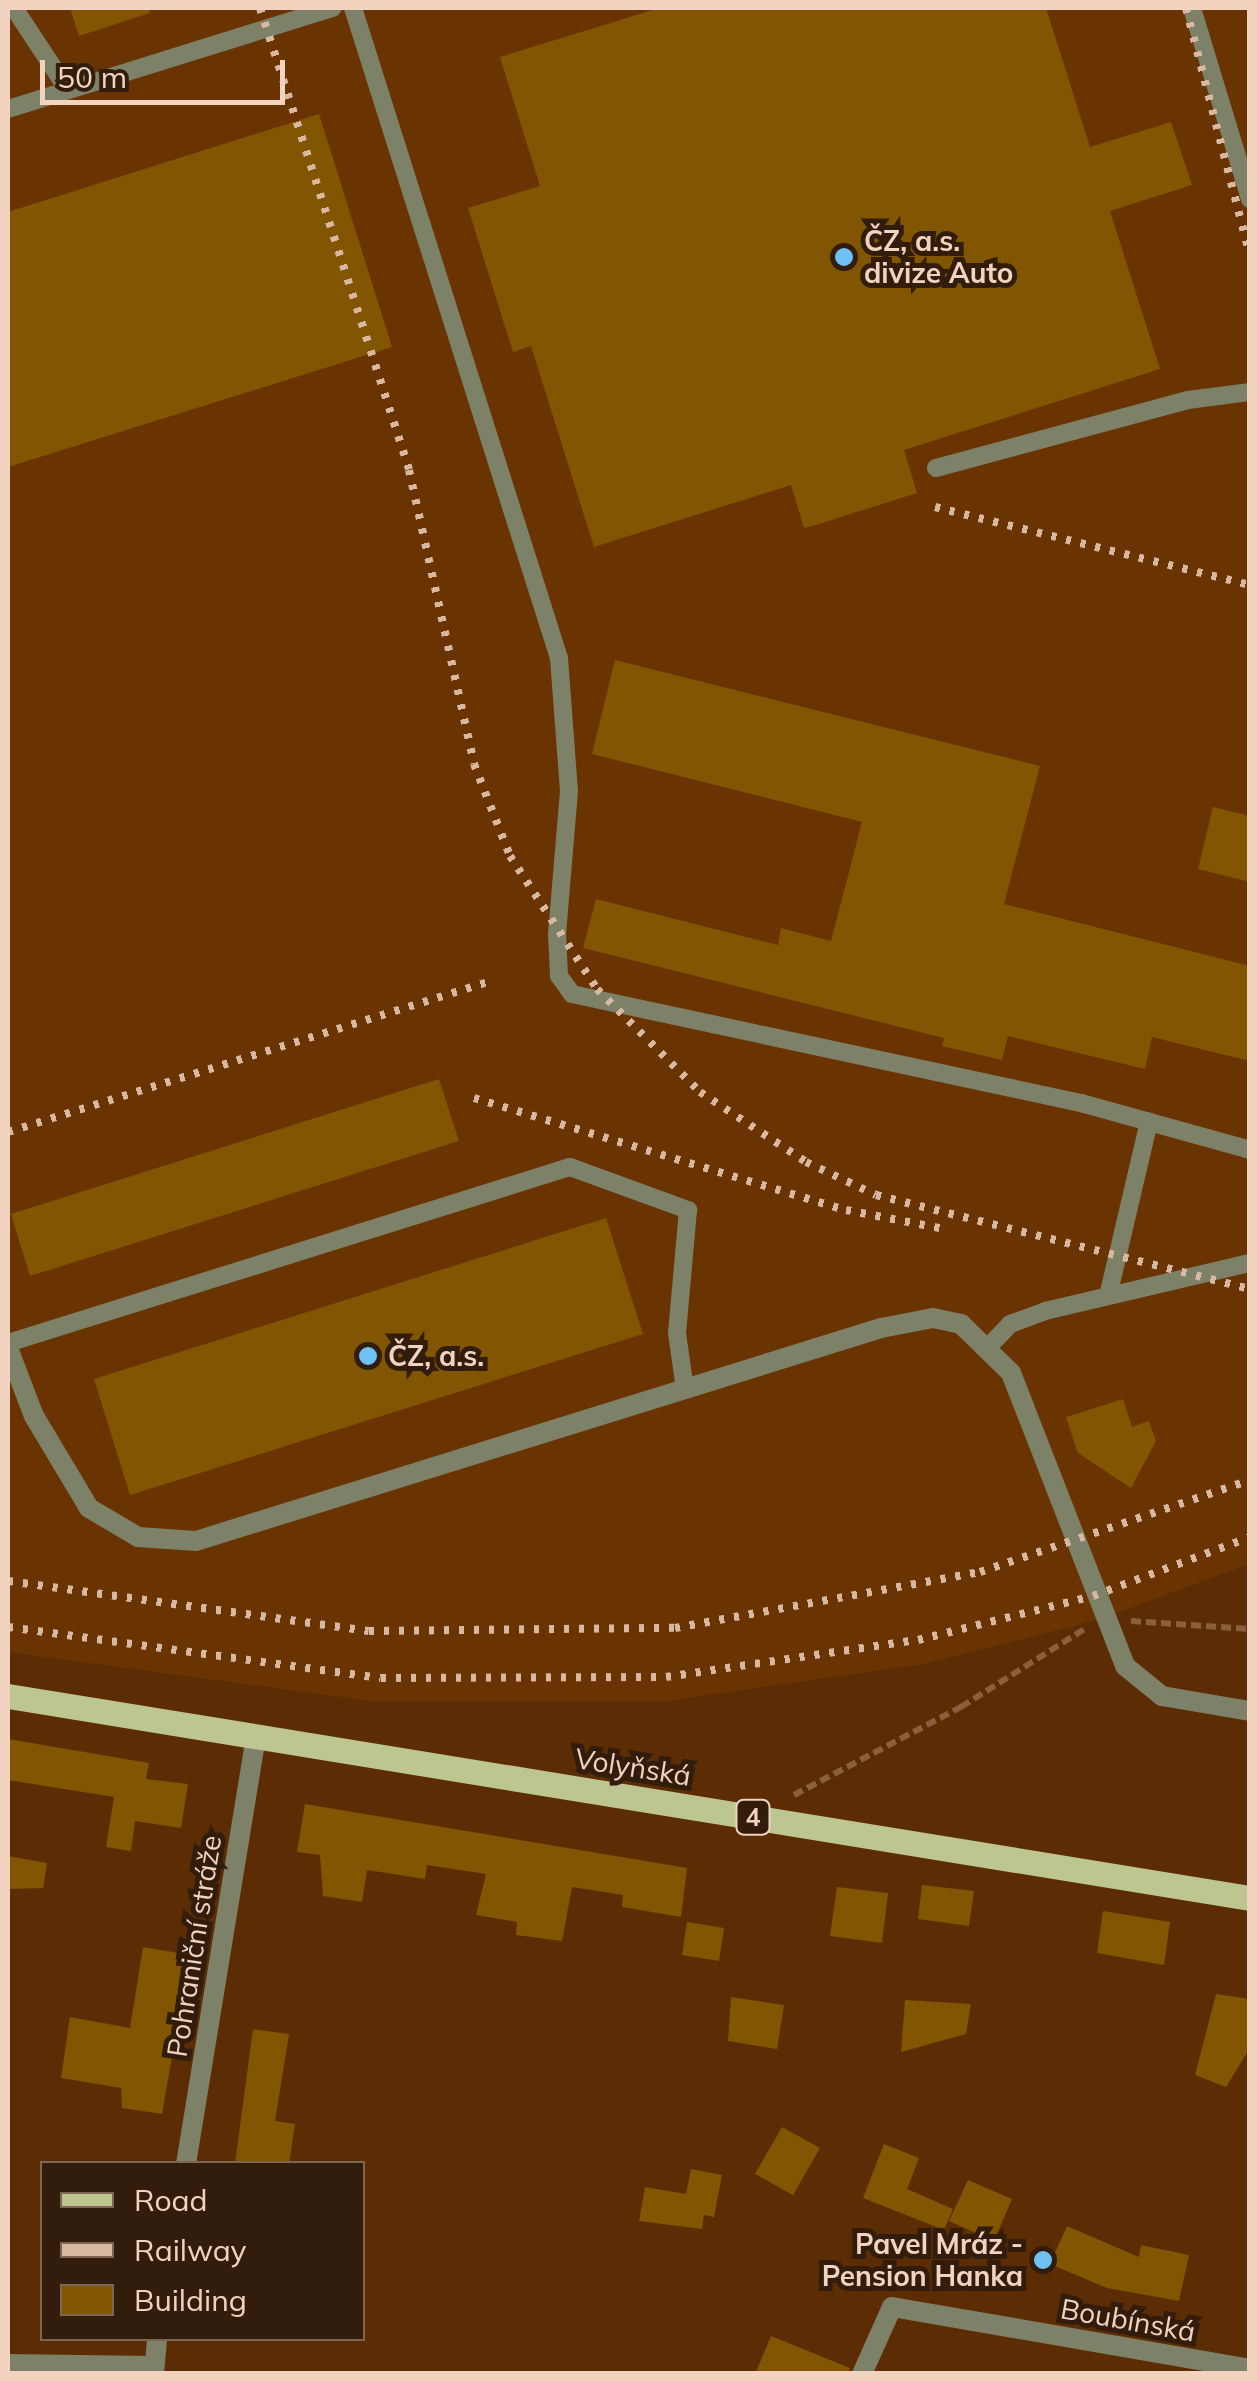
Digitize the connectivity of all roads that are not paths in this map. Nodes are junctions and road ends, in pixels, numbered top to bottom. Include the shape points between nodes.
1 (14, 8) edge
2 (333, 8) edge
3 (353, 8) edge
4 (1192, 8) edge
5 (68, 90) junction
6 (8, 109) edge
7 (1250, 199) edge
8 (1250, 392) edge
9 (936, 468) dead end
10 (1150, 1122) junction
11 (1250, 1150) edge
12 (1250, 1263) edge
13 (1109, 1292) junction
14 (990, 1344) junction
15 (8, 1345) edge
16 (685, 1389) junction
17 (8, 1696) edge
18 (1250, 1711) edge
19 (256, 1736) junction
20 (1250, 1898) edge
21 (186, 2161) edge
22 (157, 2341) edge
23 (8, 2364) edge
24 (1250, 2369) edge
25 (153, 2370) edge
26 (862, 2374) edge

1 - 5 lane
2 - 5 lane
3 - 10 lane via 559,658 569,791 559,976 572,994 616,1010
4 - 7 lane
5 - 6 lane
8 - 9 lane via 1188,400
10 - 11 lane
10 - 13 lane
12 - 13 lane
13 - 14 lane via 1010,1324
14 - 16 street via 961,1324 915,1321
14 - 18 street via 1011,1373 1125,1666 1162,1696
15 - 16 street via 68,1482 112,1525 163,1542 196,1542
15 - 16 lane via 570,1167 688,1210 677,1334
17 - 19 main road, Volyňská / 4
19 - 20 main road, Volyňská / 4
19 - 21 street, Pohraniční stráže
22 - 25 street
23 - 25 street
24 - 26 street, Boubínská via 892,2307

